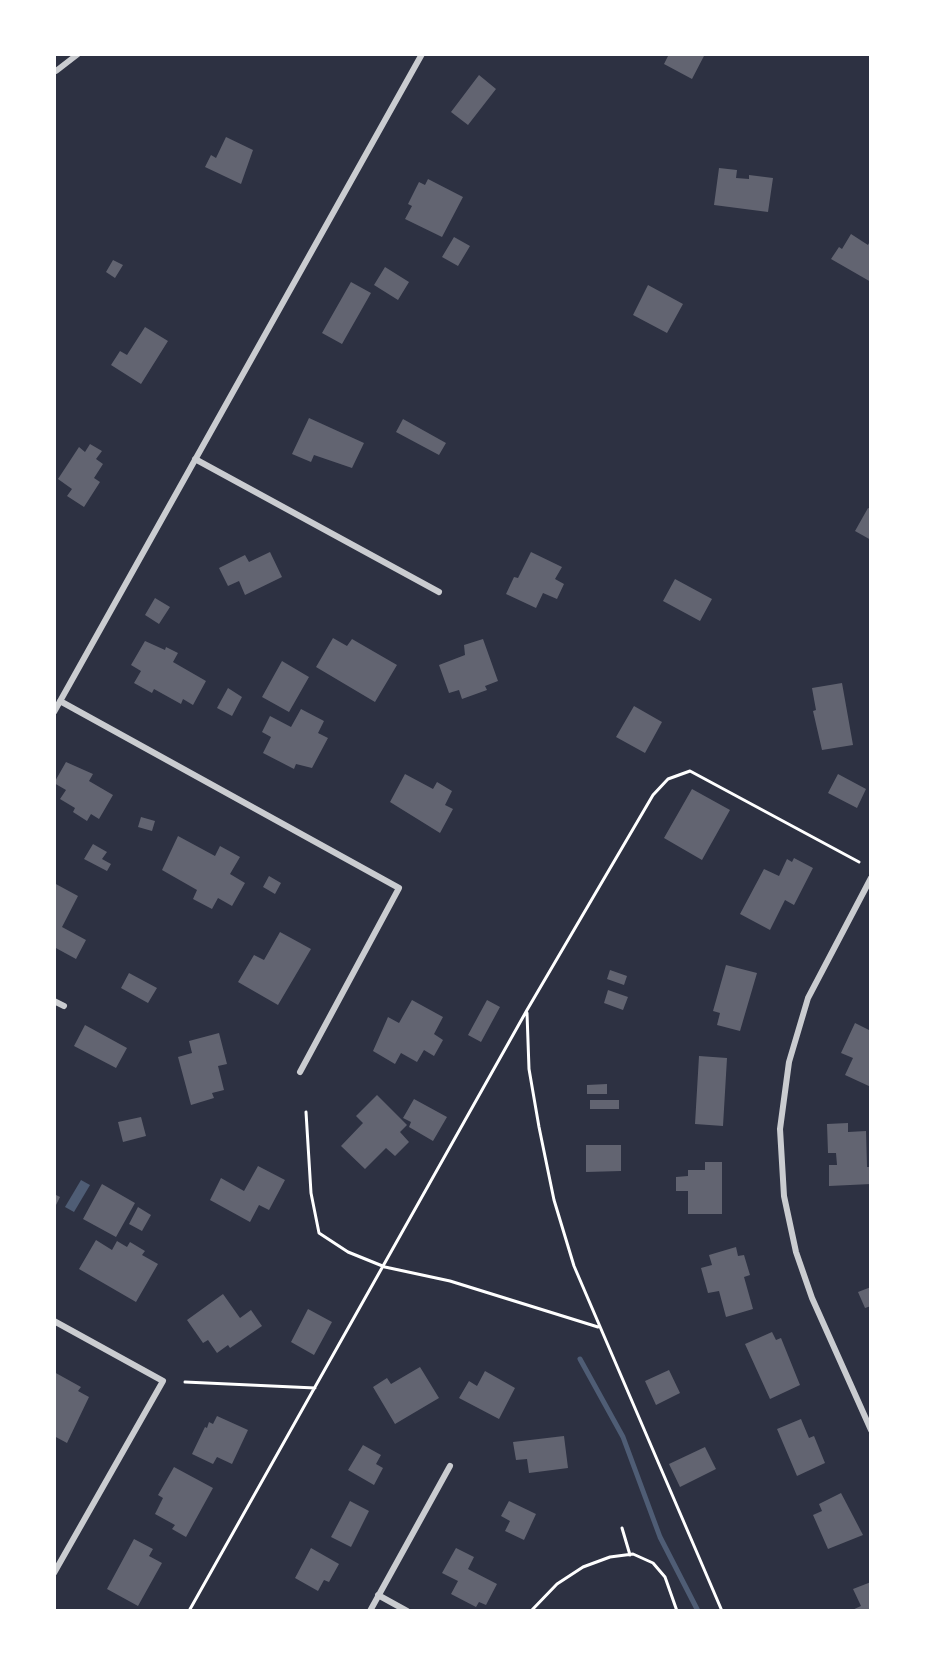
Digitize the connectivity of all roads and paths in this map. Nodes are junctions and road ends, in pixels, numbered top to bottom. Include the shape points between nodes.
1 (78, 54) edge
2 (422, 54) edge
3 (56, 70) dead end
4 (195, 459) junction
5 (439, 592) dead end
6 (60, 701) junction
7 (54, 712) edge
8 (859, 862) dead end
9 (871, 878) edge
10 (54, 1000) edge
11 (64, 1006) dead end
12 (527, 1010) junction
13 (300, 1072) dead end
14 (306, 1112) dead end
15 (385, 1267) junction
16 (54, 1321) edge
17 (599, 1328) junction
18 (185, 1382) dead end
19 (315, 1388) junction
20 (871, 1430) edge
21 (450, 1466) dead end
22 (622, 1528) dead end
23 (630, 1554) junction
24 (54, 1573) edge
25 (378, 1595) junction
26 (189, 1611) edge
27 (370, 1611) edge
28 (407, 1611) edge
29 (531, 1611) edge
30 (677, 1611) edge
31 (722, 1611) edge

1 - 3 street
2 - 4 street
4 - 5 street
4 - 6 street
6 - 7 street
6 - 13 street via 399,888
8 - 12 path via 690,771 668,779 653,795
9 - 20 street via 808,998 789,1062 780,1129 784,1196 796,1252 812,1298
10 - 11 street
12 - 15 path
12 - 17 path via 529,1069 554,1200 574,1266
14 - 15 path via 311,1193 319,1233 348,1252
15 - 17 path via 450,1281
15 - 19 path
16 - 24 street via 163,1381
17 - 31 path
18 - 19 path
19 - 26 path
21 - 25 street
22 - 23 path
23 - 29 path via 583,1567 557,1584
23 - 30 path via 653,1563 665,1577
25 - 27 street
25 - 28 street

